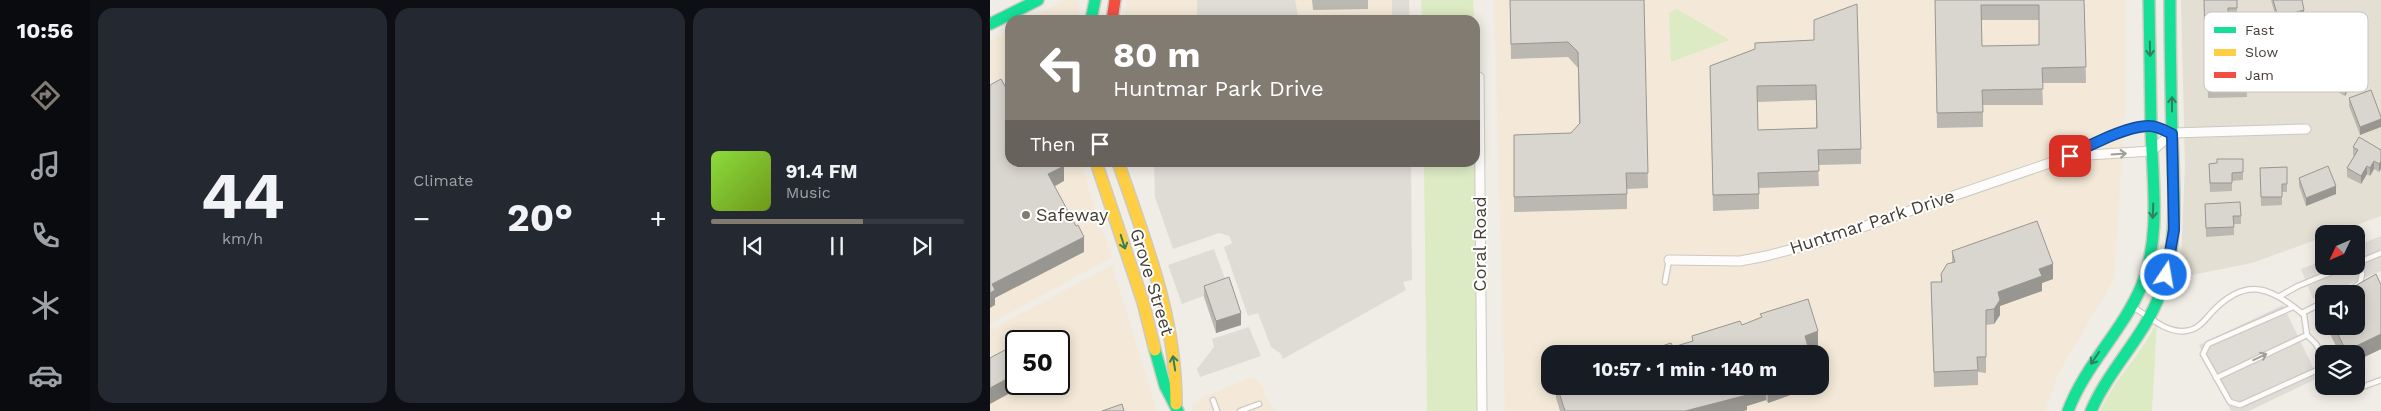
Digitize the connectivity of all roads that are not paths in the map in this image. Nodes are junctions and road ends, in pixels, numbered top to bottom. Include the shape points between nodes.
1 (1038, 0) edge
2 (1095, 0) edge
3 (1116, 0) edge
4 (2149, 0) edge
5 (2170, 0) edge
6 (1008, 15) edge
7 (1092, 15) edge
8 (1113, 15) edge
9 (1005, 16) edge
10 (990, 24) edge
11 (2152, 125) junction
12 (2306, 129) dead end
13 (2172, 134) junction
14 (2152, 151) junction
15 (2070, 156) junction
16 (1098, 167) edge
17 (1120, 167) edge
18 (1480, 167) edge
19 (2381, 253) edge
20 (2365, 259) edge
21 (1669, 260) joint
22 (2325, 275) edge
23 (1665, 282) dead end
24 (2280, 296) junction
25 (2131, 306) junction
26 (2315, 306) edge
27 (2293, 307) junction
28 (2302, 313) junction
29 (2149, 317) junction
30 (2307, 335) junction
31 (2317, 345) edge
32 (2315, 371) edge
33 (2216, 378) junction
34 (2381, 380) edge
35 (2365, 386) edge
36 (1213, 400) dead end
37 (1259, 404) dead end
38 (1178, 411) edge
39 (1217, 411) edge
40 (1240, 411) edge
41 (1482, 411) edge
42 (2068, 411) edge
43 (2091, 411) edge

1 - 6 main road
2 - 7 main road
3 - 8 main road
4 -> 11 main road
13 -> 5 main road
9 - 10 main road
11 - 13 street
11 - 14 main road
11 - 15 street, Huntmar Park Drive via 2094,143
12 - 13 street
13 - 14 street
13 - 29 main road via 2174,230 2166,275
15 -> 14 street, Huntmar Park Drive
14 -> 25 main road via 2154,208 2150,260
15 - 21 street, Huntmar Park Drive via 1816,243 1766,256 1740,261
16 -> 38 main road, Grove Street via 1143,302 1165,386
38 -> 17 main road, Grove Street via 1176,370 1162,291
18 - 41 street, Coral Road
19 - 20 lane
21 - 23 lane
22 - 24 lane
24 - 27 lane
24 - 29 lane via 2259,289 2239,291 2224,299 2196,329 2169,329
25 - 29 lane
25 -> 42 main road via 2091,363
26 - 28 lane
27 - 28 lane
27 - 33 lane via 2208,344 2203,354
28 - 30 lane
29 - 43 main road via 2109,375
30 - 31 lane
33 -> 30 lane
32 - 33 lane via 2240,405 2230,402
34 - 35 lane
36 - 39 lane
37 - 40 lane

